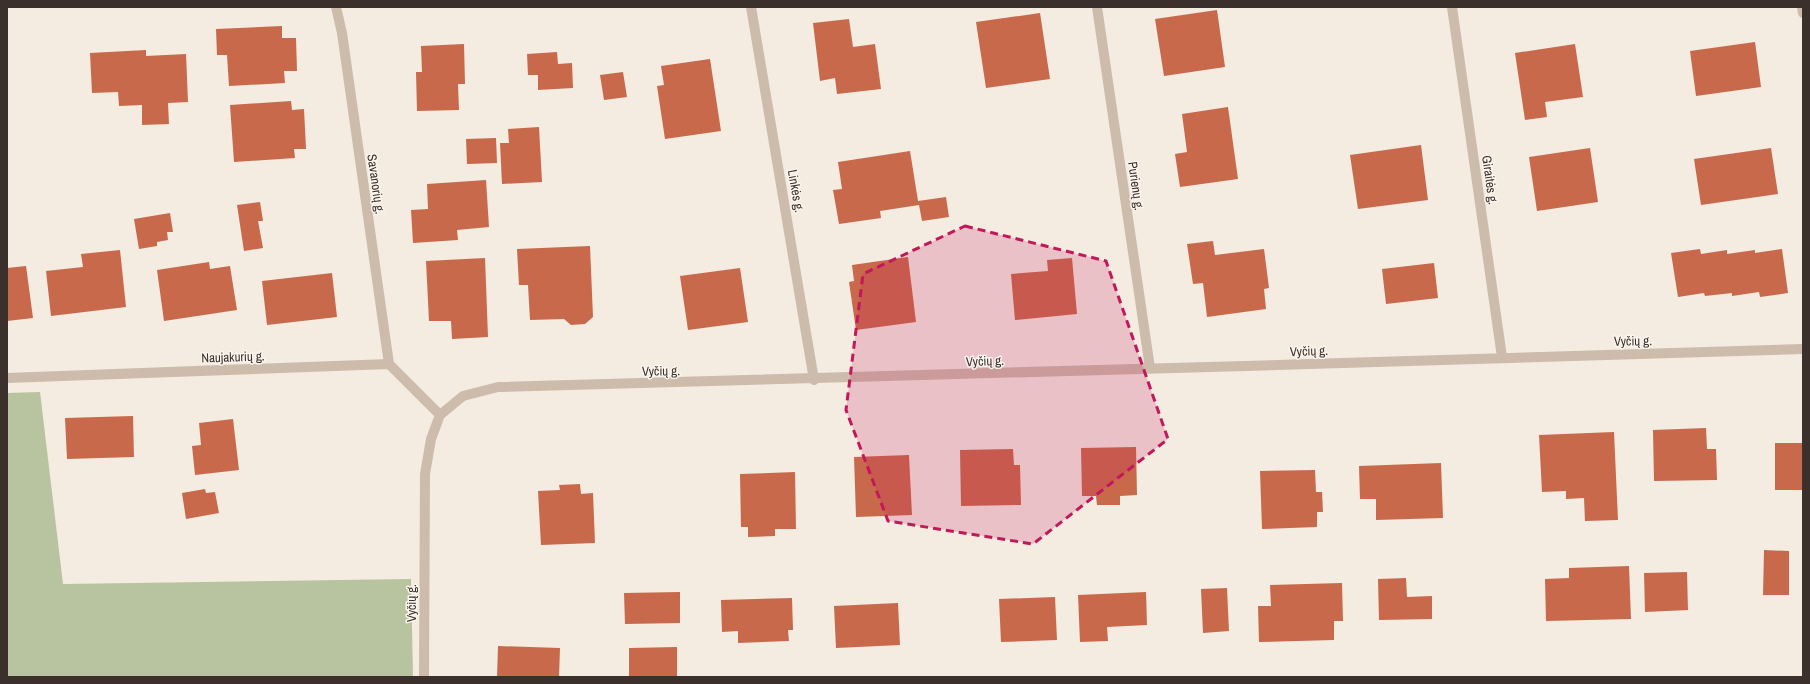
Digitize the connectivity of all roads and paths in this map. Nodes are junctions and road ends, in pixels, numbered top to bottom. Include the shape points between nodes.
1 (336, 7) edge
2 (751, 7) edge
3 (1097, 7) edge
4 (1452, 7) edge
5 (1802, 7) edge
6 (1803, 13) edge
7 (1803, 349) edge
8 (1502, 357) junction
9 (389, 364) junction
10 (1150, 368) junction
11 (7, 378) edge
12 (814, 380) junction
13 (440, 415) junction
14 (424, 677) edge

1 - 9 street, Savanorių g.
2 - 12 street, Linkės g.
3 - 10 street, Purienų g.
4 - 8 street, Giraitės g.
5 - 6 street
7 - 8 street, Vyčių g.
8 - 10 street, Vyčių g.
9 - 11 street, Naujakurių g.
9 - 13 street
10 - 12 street, Vyčių g.
12 - 13 street, Vyčių g. via 498,387 463,396
13 - 14 street, Vyčių g. via 431,439 425,474

